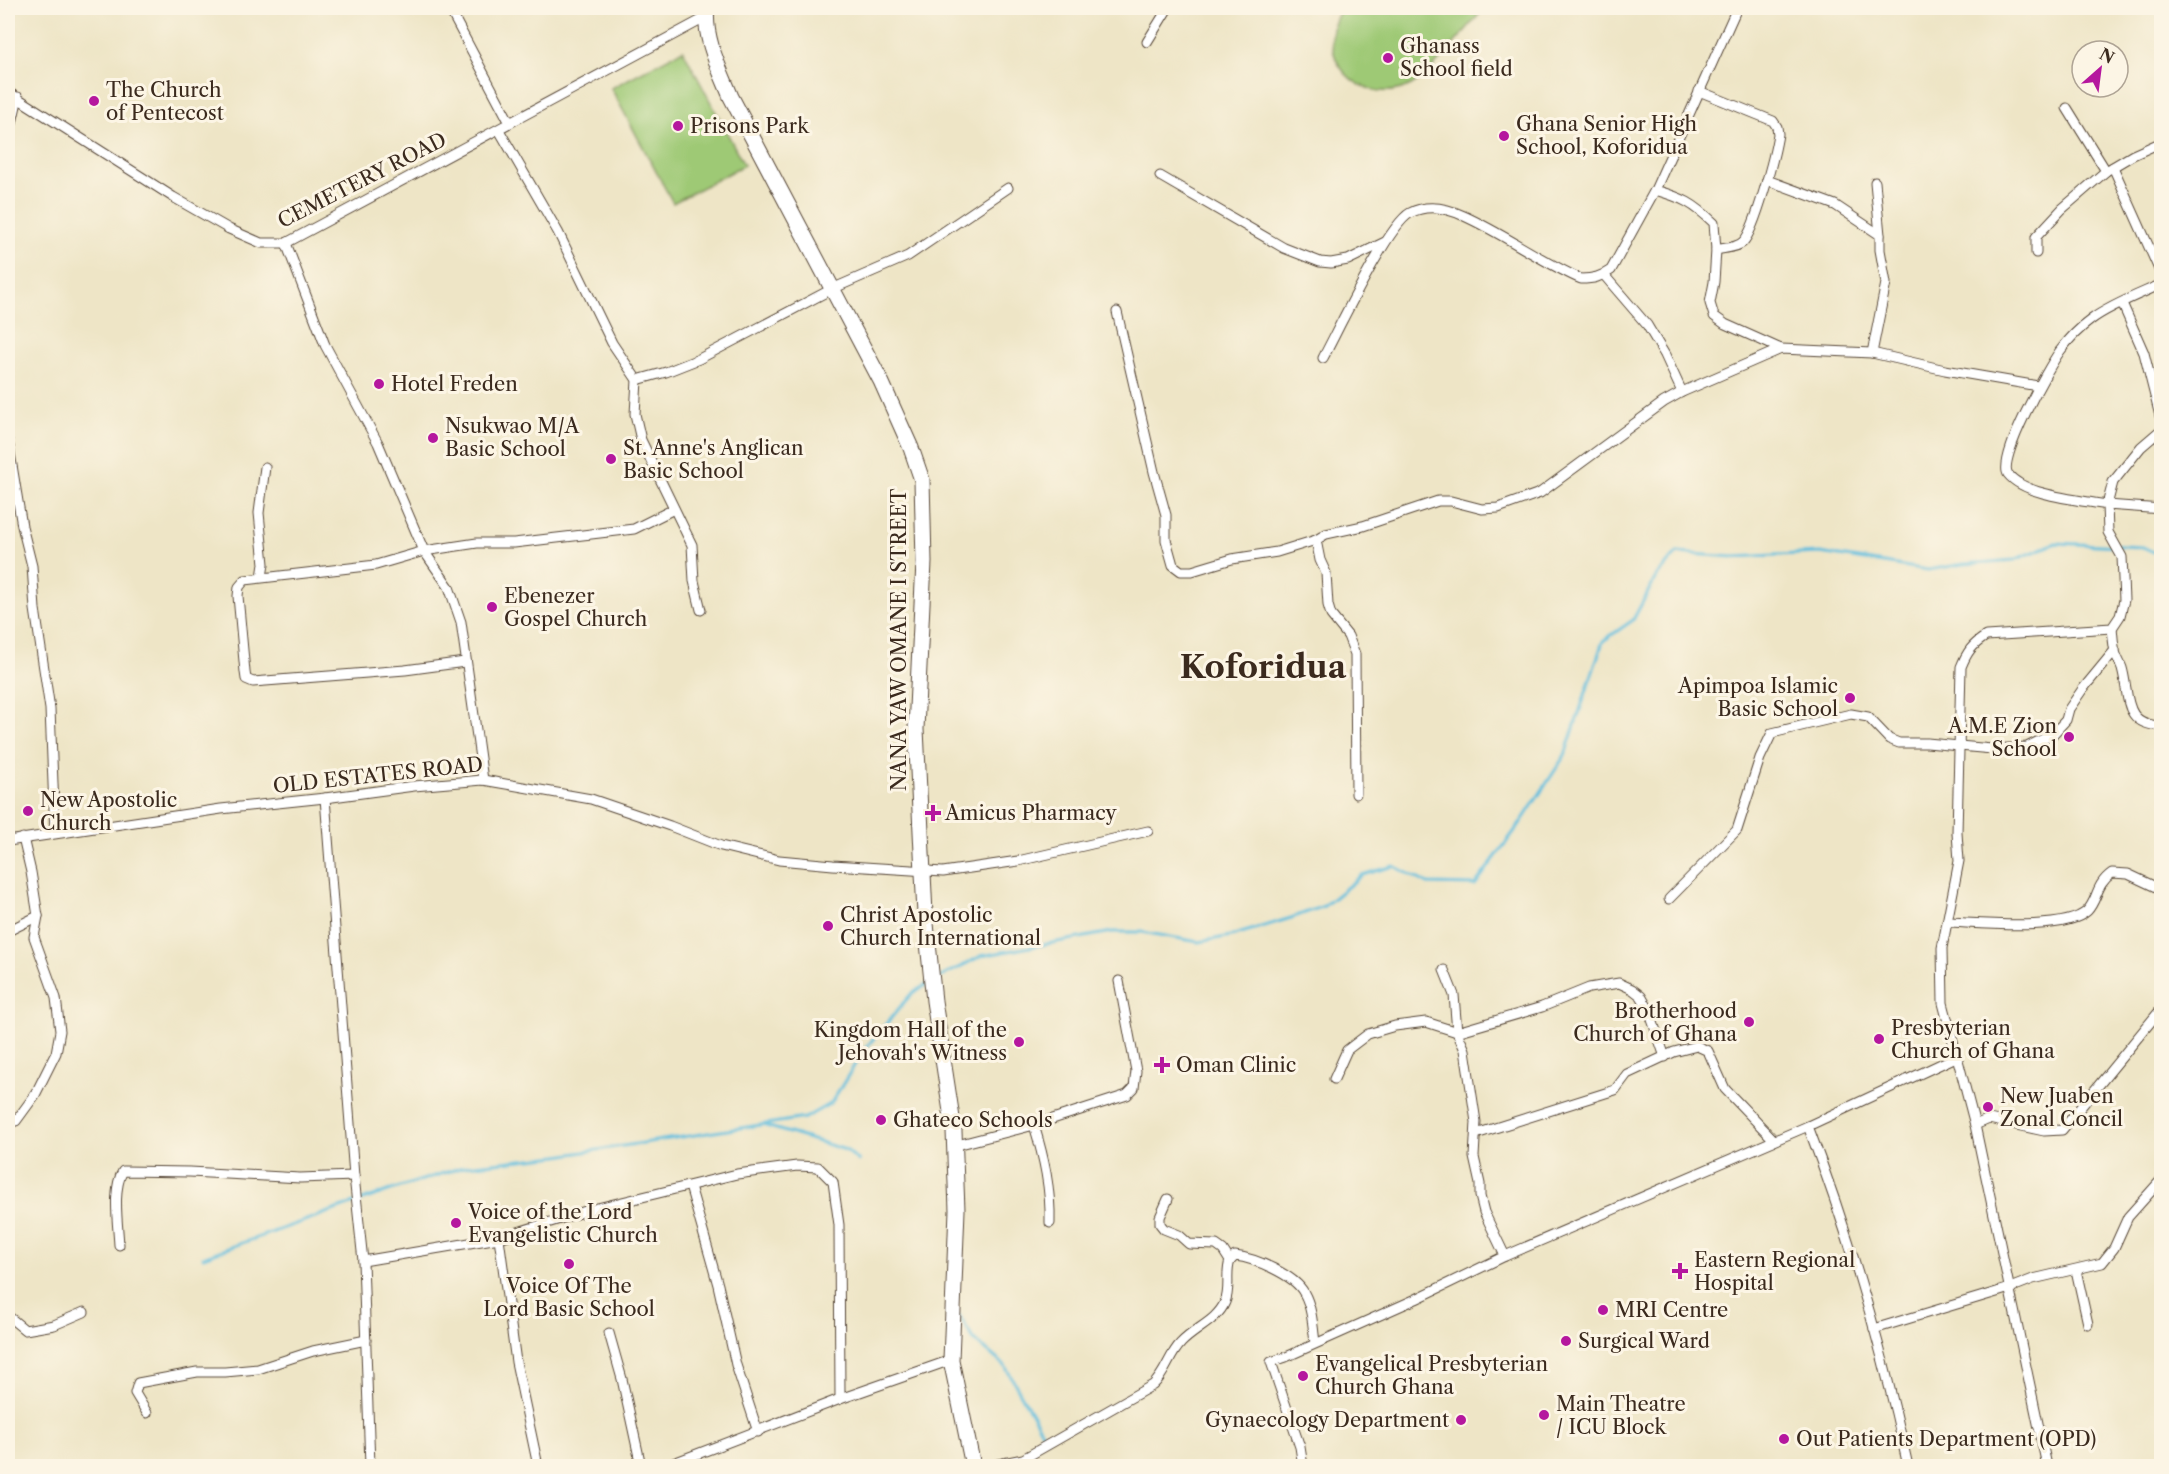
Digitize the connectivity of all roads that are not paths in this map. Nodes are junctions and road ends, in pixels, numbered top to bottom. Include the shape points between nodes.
1 (449, 8) edge
2 (1168, 8) edge
3 (1737, 8) edge
4 (706, 13) edge
5 (1147, 42) dead end
6 (8, 92) edge
7 (1699, 92) junction
8 (18, 98) junction
9 (2067, 108) dead end
10 (510, 123) junction
11 (499, 130) junction
12 (8, 140) edge
13 (2162, 142) edge
14 (2110, 169) junction
15 (1160, 176) dead end
16 (1767, 180) junction
17 (1875, 182) dead end
18 (1008, 188) dead end
19 (1655, 190) junction
20 (1880, 235) junction
21 (1385, 242) junction
22 (286, 243) junction
23 (1716, 250) junction
24 (2036, 253) dead end
25 (1604, 275) junction
26 (2162, 276) edge
27 (2162, 284) edge
28 (832, 289) junction
29 (2122, 303) junction
30 (1118, 312) dead end
31 (1781, 349) junction
32 (1872, 353) junction
33 (1323, 358) dead end
34 (637, 380) junction
35 (2038, 386) junction
36 (1682, 392) junction
37 (2162, 424) edge
38 (2162, 429) edge
39 (8, 441) edge
40 (265, 466) dead end
41 (2107, 505) junction
42 (2162, 508) edge
43 (674, 509) junction
44 (1316, 540) junction
45 (424, 551) junction
46 (262, 577) junction
47 (701, 610) dead end
48 (2112, 628) junction
49 (2115, 650) junction
50 (465, 662) junction
51 (2162, 726) edge
52 (1959, 746) junction
53 (483, 780) junction
54 (1356, 794) dead end
55 (325, 798) junction
56 (1148, 831) dead end
57 (56, 833) junction
58 (22, 838) junction
59 (8, 841) edge
60 (923, 871) junction
61 (2162, 890) edge
62 (1669, 899) dead end
63 (38, 916) junction
64 (1947, 922) junction
65 (8, 931) edge
66 (1444, 970) dead end
67 (1119, 981) dead end
68 (2162, 1008) edge
69 (1457, 1032) junction
70 (1665, 1057) junction
71 (1956, 1057) junction
72 (1334, 1079) dead end
73 (8, 1123) edge
74 (1034, 1125) junction
75 (1975, 1125) junction
76 (1808, 1126) junction
77 (1476, 1134) junction
78 (1774, 1140) junction
79 (953, 1146) junction
80 (354, 1176) junction
81 (2162, 1179) edge
82 (690, 1186) junction
83 (1168, 1199) dead end
84 (1050, 1223) dead end
85 (499, 1238) junction
86 (119, 1245) dead end
87 (1505, 1256) junction
88 (363, 1261) junction
89 (1230, 1261) junction
90 (2076, 1270) junction
91 (2010, 1288) junction
92 (84, 1312) dead end
93 (8, 1316) edge
94 (2088, 1324) dead end
95 (1874, 1329) junction
96 (609, 1333) dead end
97 (366, 1340) junction
98 (1315, 1343) junction
99 (951, 1360) junction
100 (840, 1400) junction
101 (147, 1413) dead end
102 (758, 1432) junction
103 (370, 1467) edge
104 (538, 1467) edge
105 (641, 1467) edge
106 (666, 1467) edge
107 (974, 1467) edge
108 (989, 1467) edge
109 (1303, 1467) edge
110 (1908, 1467) edge
111 (2047, 1467) edge

1 - 10 street
2 - 5 street
3 - 7 street
4 - 10 street, CEMETERY ROAD
4 - 28 main road, NANA YAW OMANE I STREET via 715,56 731,97
6 - 8 street, CEMETERY ROAD
7 - 16 street via 1773,121 1779,134
7 - 19 street
8 - 12 street
8 - 22 street, CEMETERY ROAD via 229,229 261,243
9 - 14 street
10 - 11 street, CEMETERY ROAD
11 - 22 street, CEMETERY ROAD
11 - 34 street via 558,232 612,343
13 - 14 street
14 - 24 street via 2062,209 2036,237
14 - 26 street
15 - 21 street via 1284,248 1320,262 1348,260
16 - 20 street via 1835,205
16 - 23 street via 1743,242
17 - 20 street
18 - 28 street via 908,256
19 - 23 street via 1681,197 1714,223
19 - 25 street via 1617,260
20 - 32 street via 1886,283
21 - 25 street via 1410,213 1440,208 1463,215 1581,279
21 - 33 street
22 - 45 street via 325,345 378,443
23 - 31 street via 1710,303 1714,316
25 - 36 street via 1652,332
27 - 29 street
28 - 34 street via 699,359
28 - 60 main road, NANA YAW OMANE I STREET via 881,381 922,480 924,562 916,729
29 - 35 street via 2092,318 2061,350
29 - 37 street via 2145,353
30 - 44 street via 1166,515 1166,540 1173,566 1192,571
31 - 32 street
31 - 36 street
32 - 35 street
34 - 43 street via 635,414 641,440
35 - 41 street via 2009,451 2007,472 2016,482 2039,492
36 - 44 street via 1540,492 1498,508 1438,501
38 - 41 street via 2141,447 2113,482
39 - 57 street via 32,566 49,700
40 - 46 street via 259,513
41 - 42 street
41 - 48 street via 2108,532 2122,557 2124,600
43 - 45 street via 634,529
43 - 47 street via 692,545
44 - 54 street via 1326,573 1331,615 1348,636 1355,654
45 - 46 street via 376,565
45 - 50 street via 449,587 461,622
46 - 50 street via 245,580 239,587 246,680
48 - 49 street
48 - 52 street via 1986,636 1974,643 1961,667
49 - 51 street via 2130,709 2139,721
49 - 52 street via 2053,734 2027,747
50 - 53 street
52 - 62 street via 1899,743 1889,739 1868,717 1851,714 1772,733 1737,830
52 - 64 street via 1959,861
53 - 55 street, OLD ESTATES ROAD
53 - 60 street, OLD ESTATES ROAD via 591,799 721,846 779,860
55 - 57 street, OLD ESTATES ROAD
55 - 80 street
56 - 60 street, OLD ESTATES ROAD via 1018,861 943,872
57 - 58 street, OLD ESTATES ROAD
58 - 59 street, OLD ESTATES ROAD
58 - 63 street
60 - 79 main road, NANA YAW OMANE I STREET via 934,1001
61 - 64 street via 2128,874 2112,873 2104,878 2087,911 2062,923
63 - 65 street
63 - 73 street via 34,937 56,998 60,1031 56,1053 34,1095 16,1121
64 - 71 street via 1942,948 1943,1003
66 - 69 street via 1454,995
67 - 74 street via 1136,1071 1134,1088 1117,1099
68 - 75 street via 2062,1130 2044,1131 1989,1119
69 - 70 street via 1589,988 1619,983 1641,996
69 - 72 street via 1426,1022 1368,1034 1347,1050
69 - 77 street via 1465,1050
70 - 77 street via 1627,1074 1615,1090
70 - 78 street via 1703,1047 1725,1089
71 - 75 street
71 - 76 street
74 - 79 street
74 - 84 street via 1046,1164
75 - 91 street
76 - 78 street
76 - 95 street via 1832,1188
77 - 87 street via 1474,1157 1484,1212
78 - 87 street
79 - 99 main road via 957,1210
80 - 86 street via 300,1178 123,1171 117,1189
80 - 88 street
81 - 90 street via 2128,1217 2114,1248 2102,1263
82 - 85 street via 589,1210
82 - 100 street via 737,1174 806,1166 818,1167 833,1182 839,1225
82 - 102 street via 736,1365
83 - 89 street via 1160,1217 1164,1229 1189,1244 1216,1245
85 - 88 street
85 - 104 street via 516,1362
87 - 98 street
88 - 97 street
89 - 98 street via 1235,1256 1259,1262 1300,1287 1313,1322
89 - 108 street via 1228,1292 1220,1312 1179,1345 1162,1377 1153,1385 1023,1459
90 - 91 street
90 - 94 street
91 - 95 street
91 - 111 street
92 - 93 street via 54,1325 26,1330
95 - 110 street
96 - 105 street
97 - 101 street via 313,1351 258,1369 197,1372 138,1383 135,1393
97 - 103 street
98 - 109 street via 1271,1362
99 - 100 street
99 - 107 main road
100 - 102 street
102 - 106 street

